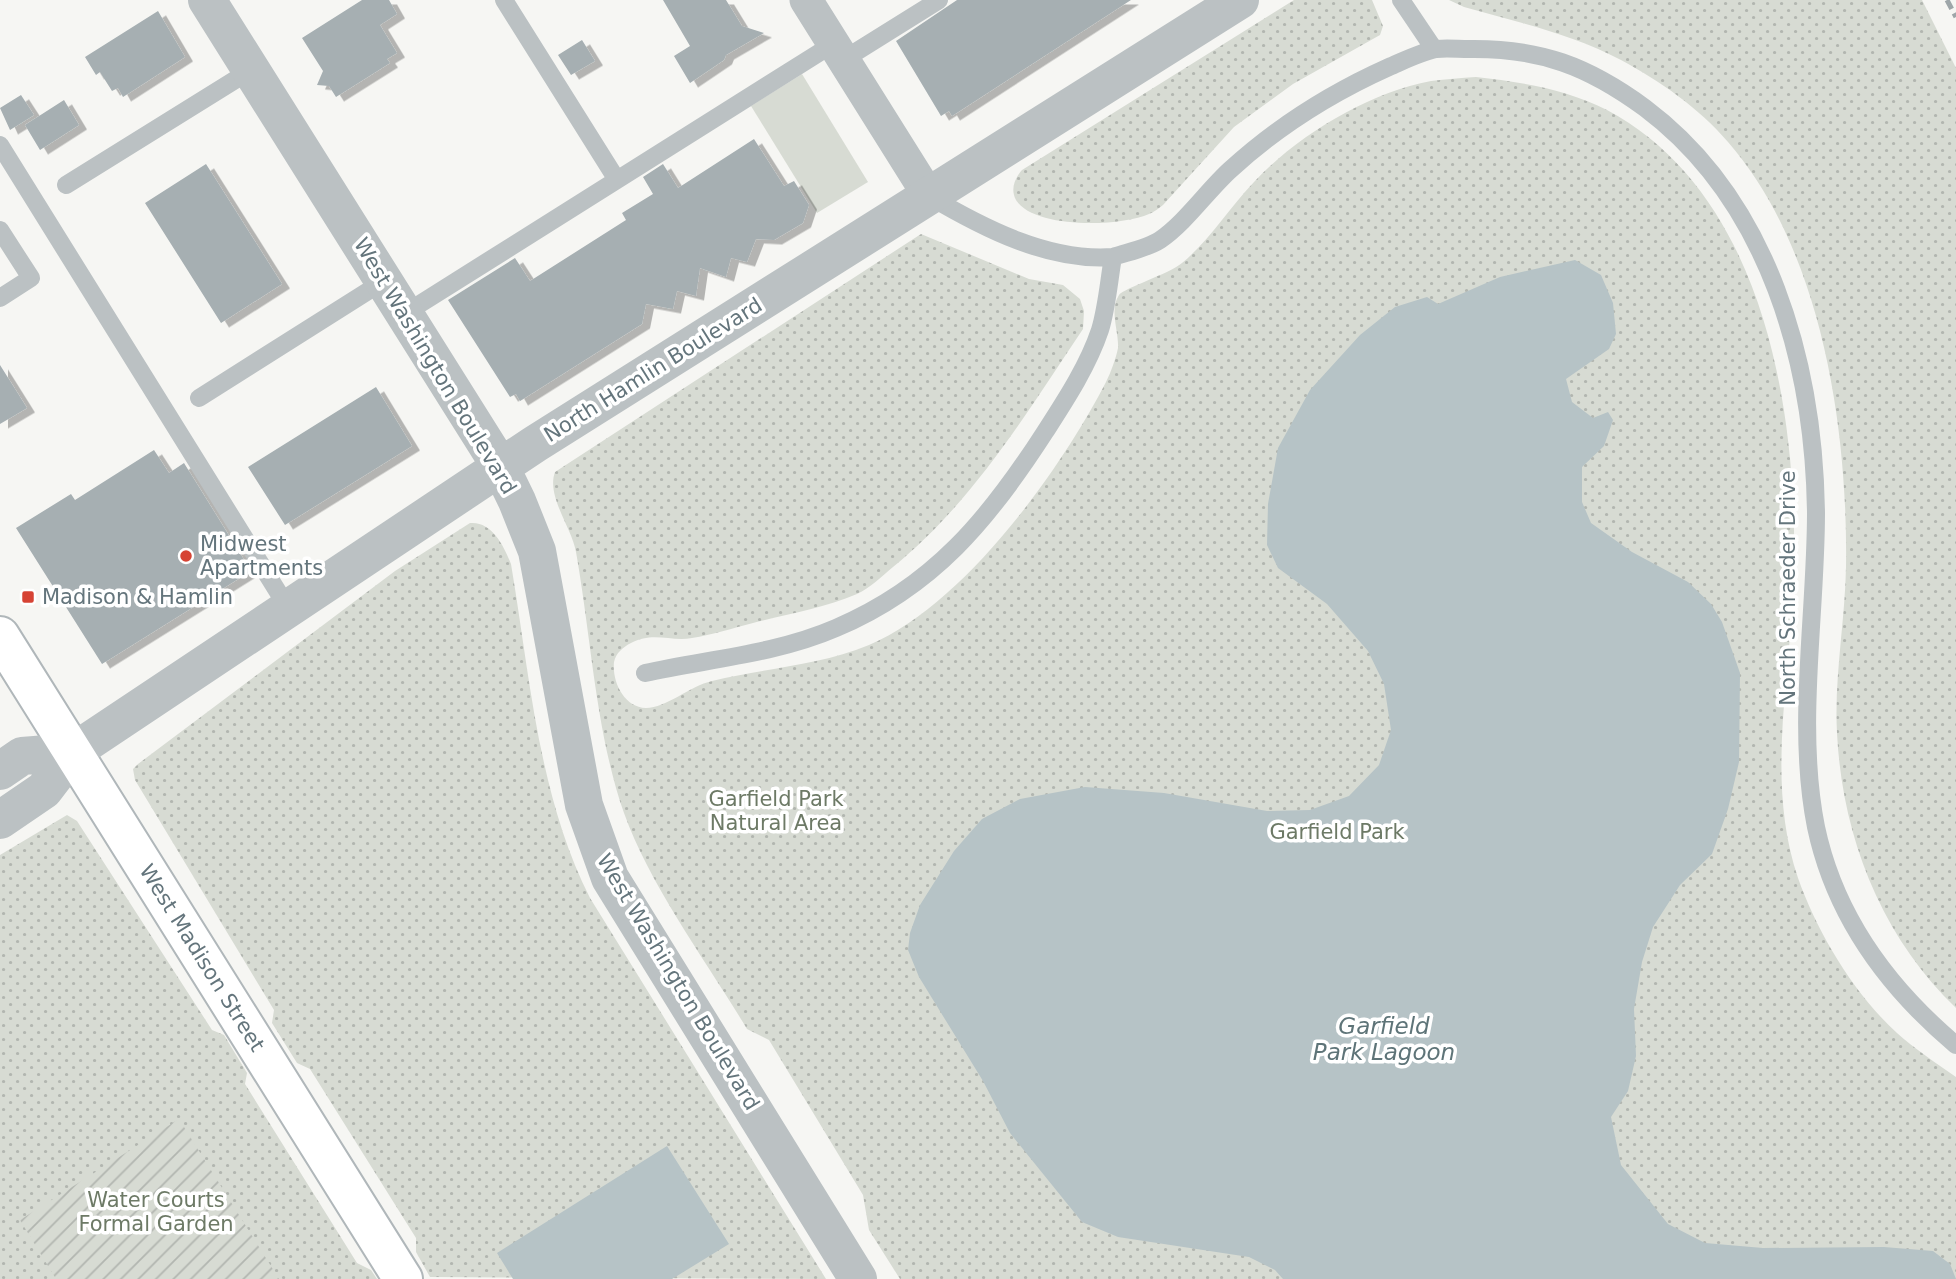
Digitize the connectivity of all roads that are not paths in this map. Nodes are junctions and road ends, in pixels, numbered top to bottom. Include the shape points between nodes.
1 (207, 0) edge
2 (504, 0) edge
3 (806, 0) edge
4 (939, 0) edge
5 (1240, 0) edge
6 (1402, 0) edge
7 (1434, 49) junction
8 (839, 52) junction
9 (251, 70) junction
10 (0, 145) edge
11 (617, 180) junction
12 (66, 185) dead end
13 (929, 196) junction
14 (0, 230) edge
15 (1113, 257) junction
16 (384, 281) junction
17 (0, 298) edge
18 (404, 314) junction
19 (199, 398) dead end
20 (500, 466) junction
21 (289, 608) junction
22 (0, 636) edge
23 (645, 673) dead end
24 (73, 752) junction
25 (0, 771) edge
26 (0, 820) edge
27 (1956, 1045) edge
28 (403, 1279) edge
29 (858, 1279) edge

1 - 9 street, West Washington Boulevard
2 - 11 lane
3 - 8 street
4 - 8 lane
5 - 13 street, North Hamlin Boulevard
6 - 7 lane
7 - 15 lane via 1310,107 1231,168 1159,241
7 - 27 lane, North Schraeder Drive via 1501,48 1556,57 1597,76 1668,126 1709,166 1745,220 1768,265 1797,354 1810,440 1816,510 1809,764 1816,827 1835,889 1875,962 1914,1010
8 - 11 lane
8 - 13 street
9 - 12 lane
9 - 16 street, West Washington Boulevard
10 - 21 lane
11 - 18 lane
13 - 15 lane via 1029,245
13 - 20 street, North Hamlin Boulevard
14 - 17 lane via 31,278
15 - 23 lane via 1100,330 1068,396 993,508 921,582 834,630 775,648
16 - 18 street, West Washington Boulevard
16 - 19 lane
18 - 20 street, West Washington Boulevard
20 - 21 street, North Hamlin Boulevard
20 - 29 street, West Washington Boulevard via 537,551 583,804 610,877
21 - 24 street, North Hamlin Boulevard
22 - 24 main road, West Madison Street
24 - 25 street via 22,756
24 - 26 street via 44,790
24 - 28 main road, West Madison Street

